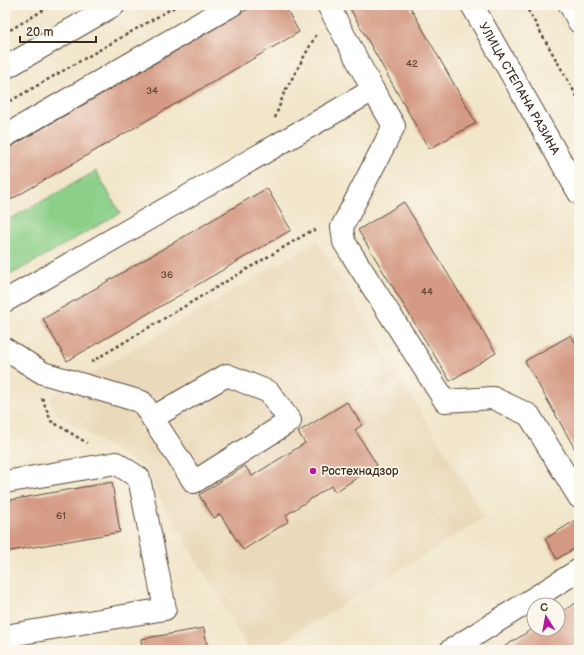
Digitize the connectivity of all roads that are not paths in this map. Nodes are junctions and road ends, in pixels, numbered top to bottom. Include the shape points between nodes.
1 (114, 5) edge
2 (232, 5) edge
3 (328, 5) edge
4 (472, 5) edge
5 (570, 5) edge
6 (579, 22) edge
7 (5, 68) edge
8 (373, 90) junction
9 (5, 136) edge
10 (579, 193) edge
11 (5, 301) edge
12 (5, 349) edge
13 (152, 418) junction
14 (5, 482) edge
15 (579, 496) edge
16 (579, 570) edge
17 (5, 636) edge
18 (451, 650) edge

1 - 7 main road
2 - 9 main road
3 - 8 main road
4 - 10 main road, УЛИЦА СТЕПАНА РАЗИНА
5 - 6 main road
8 - 11 main road
8 - 15 main road via 394,126 342,227 344,242 445,401 493,398 529,415
12 - 13 main road via 52,376 142,402
13 - 13 main road via 194,482 290,421 270,392 227,375
14 - 17 main road via 116,464 139,478 164,609
16 - 18 main road

